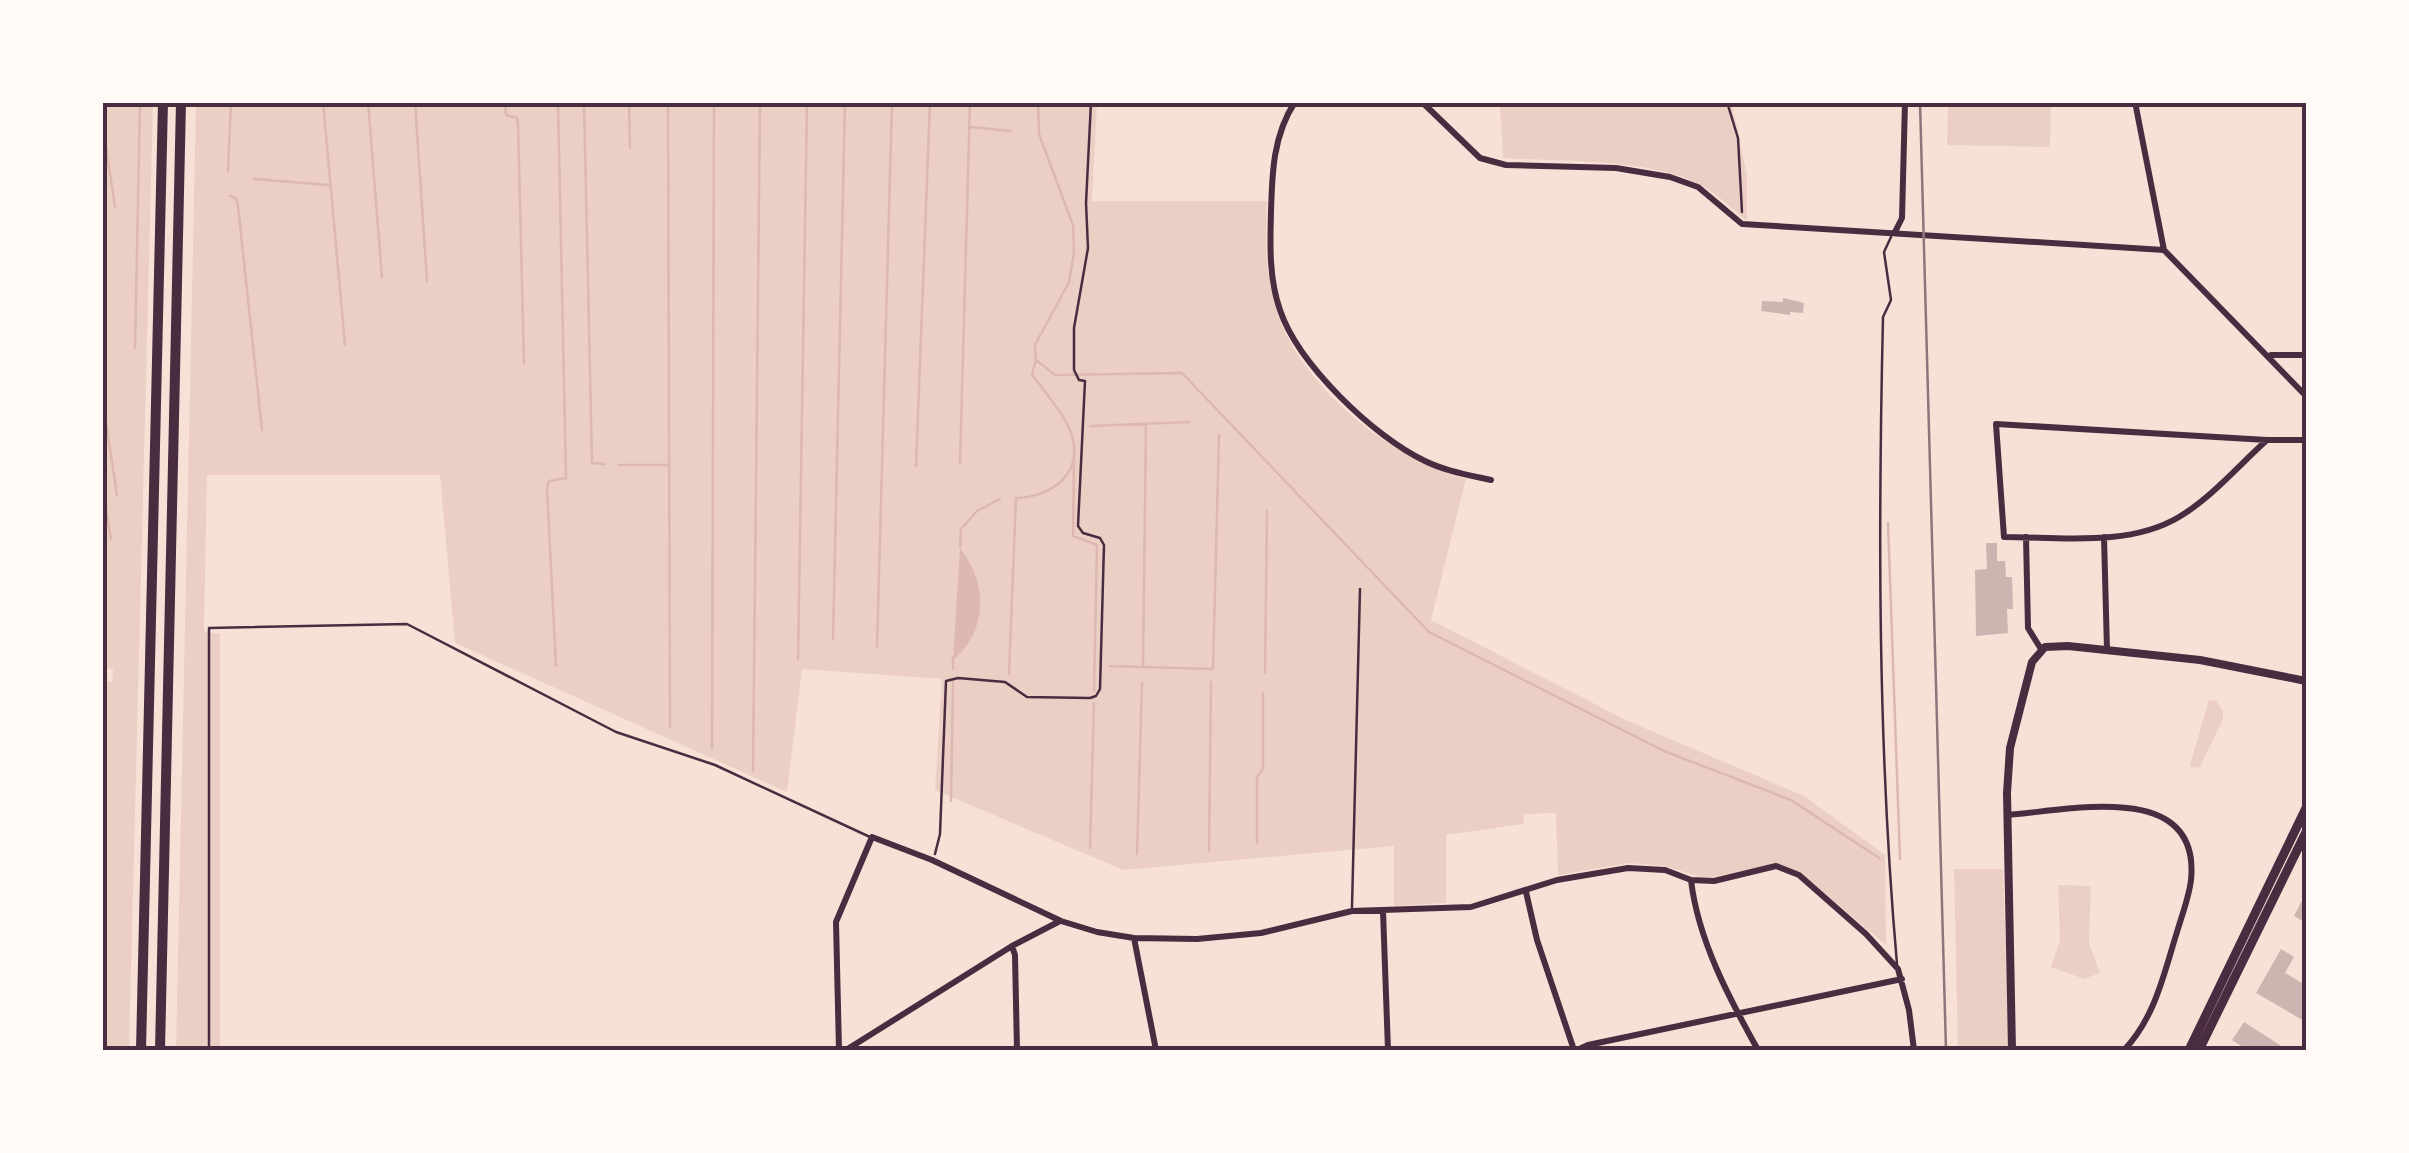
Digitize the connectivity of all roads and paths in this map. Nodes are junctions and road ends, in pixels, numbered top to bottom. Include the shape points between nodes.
1 (163, 102) edge
2 (182, 102) edge
3 (1091, 102) edge
4 (1296, 102) edge
5 (1422, 102) edge
6 (1728, 102) edge
7 (1905, 102) edge
8 (2135, 102) edge
9 (1742, 224) junction
10 (1895, 232) junction
11 (2164, 250) junction
12 (2306, 354) edge
13 (2269, 355) junction
14 (2306, 396) edge
15 (2266, 440) junction
16 (2306, 440) edge
17 (1491, 480) dead end
18 (2026, 537) junction
19 (2104, 537) junction
20 (1360, 589) dead end
21 (2041, 649) junction
22 (2107, 650) junction
23 (2306, 681) edge
24 (2306, 808) edge
25 (2007, 815) junction
26 (2306, 832) edge
27 (872, 837) junction
28 (932, 860) junction
29 (1691, 880) junction
30 (1526, 892) junction
31 (1352, 911) junction
32 (1383, 911) junction
33 (1061, 920) junction
34 (1134, 938) junction
35 (1012, 946) junction
36 (1898, 969) junction
37 (1902, 979) junction
38 (1737, 1012) junction
39 (140, 1050) edge
40 (160, 1050) edge
41 (210, 1050) edge
42 (838, 1050) edge
43 (1017, 1050) edge
44 (1156, 1050) edge
45 (1388, 1050) edge
46 (1576, 1050) edge
47 (1758, 1050) edge
48 (1914, 1050) edge
49 (2012, 1050) edge
50 (2124, 1050) edge
51 (2189, 1050) edge
52 (2199, 1050) edge

1 - 39 highway
2 - 40 highway
3 - 28 path via 1088,248 1074,370 1085,381 1086,415 1078,526 1104,545 1100,689 1090,698 1027,698 1005,682 946,681 940,834
4 - 17 street via 1274,158 1270,249 1280,312 1306,361 1384,437 1425,461
5 - 9 street via 1480,158 1670,177 1698,187
6 - 9 path via 1738,138
7 - 10 street via 1902,218
8 - 11 street
9 - 10 street
10 - 11 street
10 - 36 lane via 1884,252 1891,300 1884,317 1880,523 1887,852
11 - 13 street
12 - 13 street
13 - 14 street
15 - 16 street
15 - 18 street via 1996,424 2004,536
15 - 19 street via 2178,518
18 - 19 street
18 - 21 street via 2028,628
19 - 22 street
20 - 31 lane
21 - 22 street
21 - 25 street via 2010,748
22 - 23 street
24 - 51 main road
25 - 49 street
25 - 50 street via 2140,808 2184,838 2189,892 2152,1009
26 - 52 main road
27 - 28 street
27 - 41 lane via 715,766 616,732 408,624 209,628
27 - 42 street via 836,922
28 - 33 street
29 - 30 street via 1628,868
29 - 36 street via 1788,869
29 - 38 street via 1712,956
30 - 32 street via 1471,907
30 - 46 street
31 - 32 street
31 - 34 street via 1261,933
32 - 45 street
33 - 34 street
33 - 35 street
34 - 44 street
35 - 42 street
35 - 43 street
36 - 37 street
37 - 38 street
37 - 48 street
38 - 46 street
38 - 47 street

